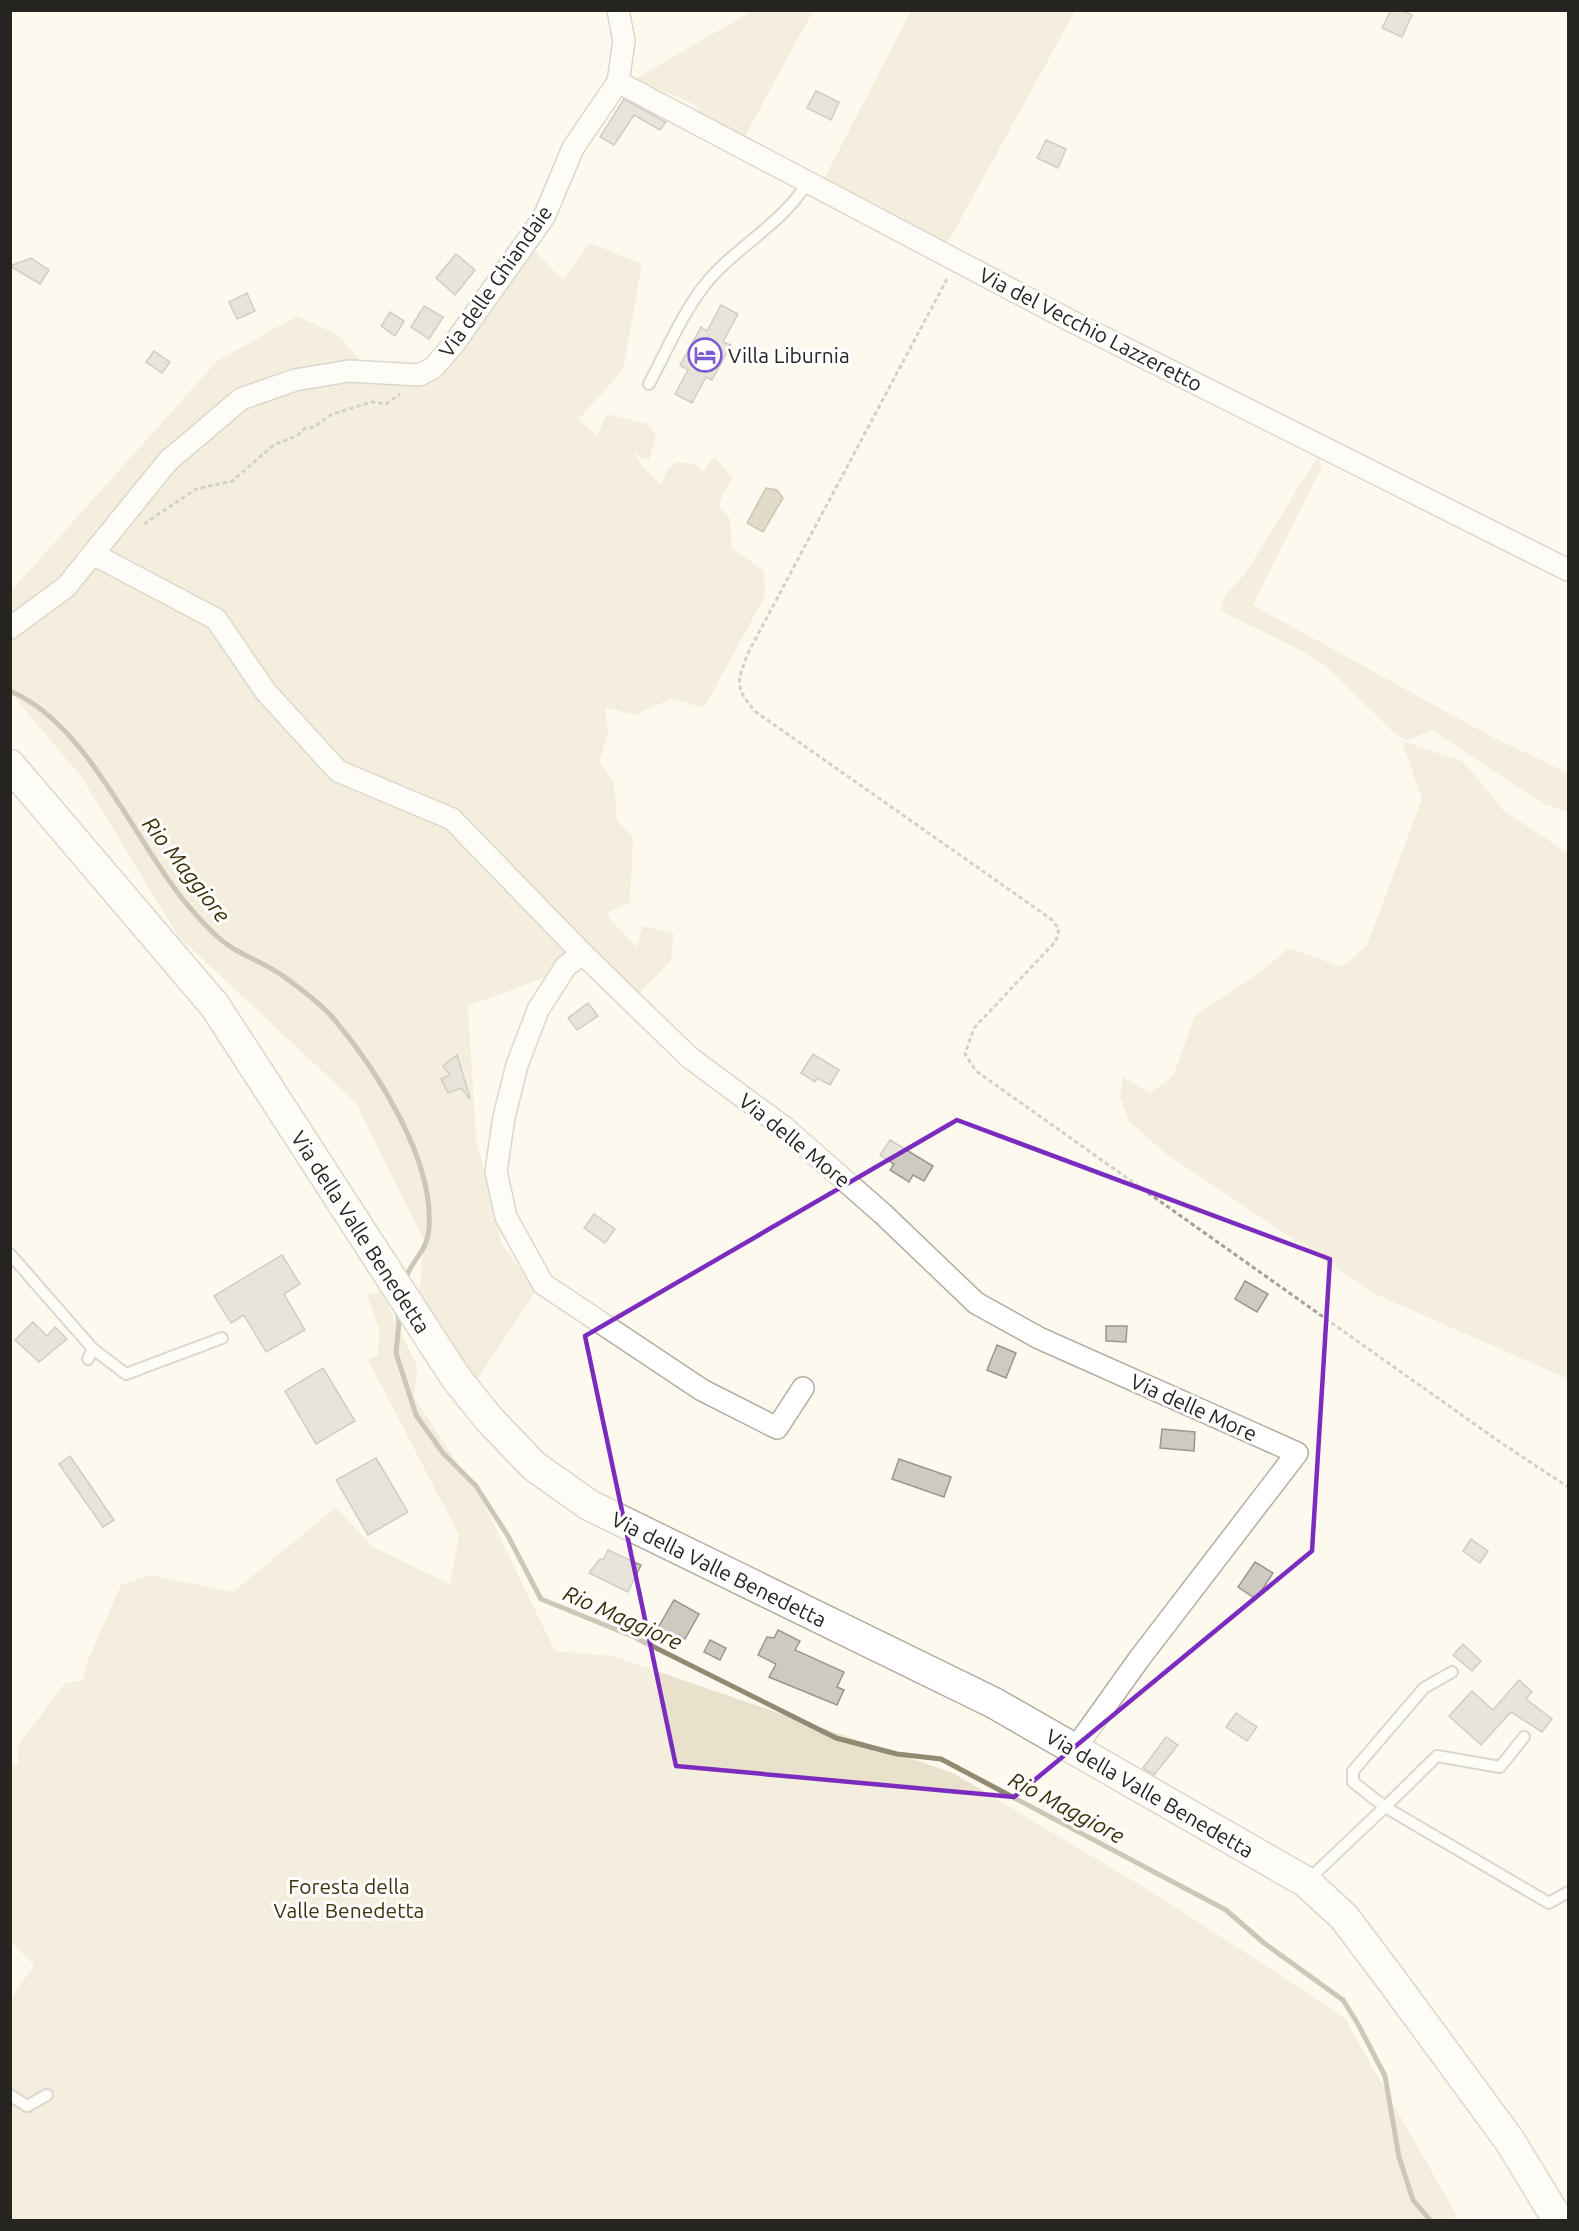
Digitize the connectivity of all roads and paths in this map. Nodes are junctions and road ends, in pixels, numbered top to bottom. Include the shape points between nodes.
1 (618, 10) edge
2 (618, 82) junction
3 (808, 181) junction
4 (957, 260) junction
5 (649, 384) dead end
6 (404, 390) dead end
7 (136, 528) dead end
8 (93, 554) junction
9 (1568, 572) edge
10 (10, 628) edge
11 (10, 765) edge
12 (583, 954) junction
13 (10, 1254) edge
14 (222, 1338) dead end
15 (93, 1349) junction
16 (88, 1359) dead end
17 (802, 1388) dead end
18 (1569, 1487) edge
19 (1452, 1672) dead end
20 (1524, 1737) dead end
21 (1074, 1749) junction
22 (1385, 1807) junction
23 (1306, 1882) junction
24 (1569, 1892) edge
25 (10, 2095) edge
26 (47, 2095) dead end
27 (1558, 2220) edge

1 - 2 street, Via delle Ghiandaie via 624,41
2 - 3 street, Via del Vecchio Lazzeretto via 788,164
2 - 8 street, Via delle Ghiandaie via 573,148 544,216 433,368 419,375 338,373 295,380 241,399 168,461
3 - 4 street, Via del Vecchio Lazzeretto
3 - 5 lane via 800,197 730,257 702,288
4 - 9 street, Via del Vecchio Lazzeretto via 1276,417
4 - 18 path via 748,653 738,678 741,696 756,712 1051,919 1059,929 1056,941 974,1028 965,1054 975,1071
6 - 7 path via 386,404 372,402 332,414 297,436 275,444 232,481 196,489
8 - 10 street, Via delle Ghiandaie via 66,587
8 - 12 street via 216,619 266,692 338,771 452,819
11 - 21 main road, Via della Valle Benedetta via 215,1006 456,1378 534,1466 589,1505 994,1703
12 - 17 street via 566,966 538,1010 517,1065 496,1171 506,1217 543,1284 702,1390 777,1428
12 - 21 street, Via delle More via 688,1057 785,1128 976,1303 1039,1338 1297,1453
13 - 15 lane
14 - 15 lane via 126,1374
15 - 16 lane
19 - 22 lane via 1424,1688 1353,1772 1353,1782
20 - 22 lane via 1500,1767 1437,1756
21 - 23 main road, Via della Valle Benedetta
22 - 23 lane
22 - 24 lane via 1549,1904
23 - 27 main road, Via della Valle Benedetta via 1344,1917 1390,1977 1510,2141
25 - 26 lane via 27,2106

